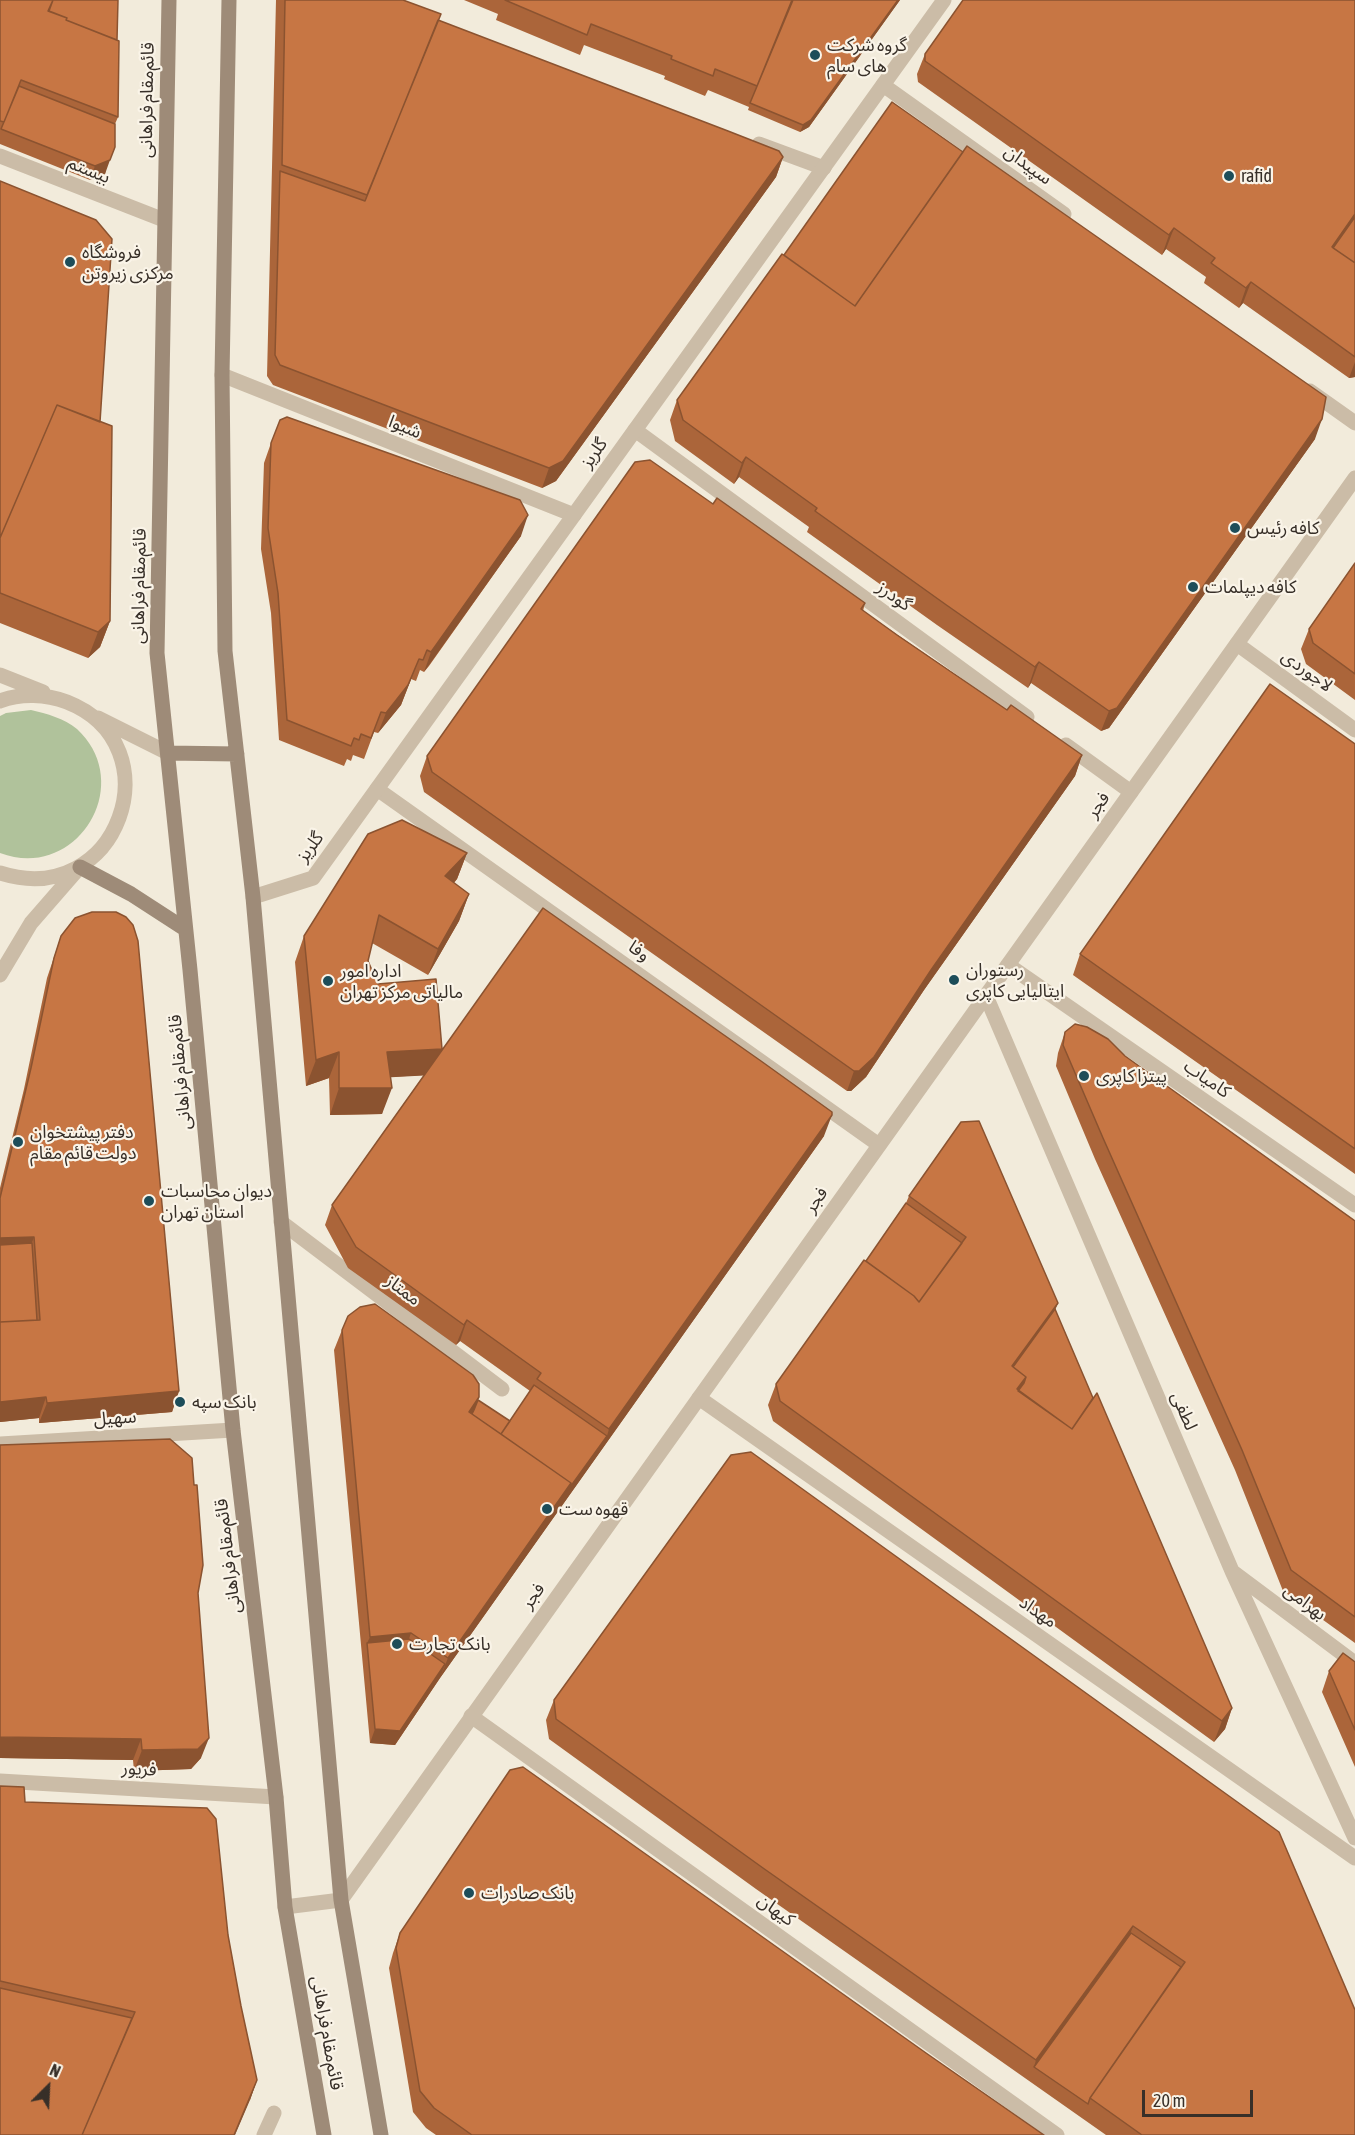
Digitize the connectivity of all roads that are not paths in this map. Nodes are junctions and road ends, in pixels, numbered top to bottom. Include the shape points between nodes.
1 (170, 0) edge
2 (229, 0) edge
3 (944, 0) edge
4 (883, 85) junction
5 (745, 138) edge
6 (0, 156) edge
7 (824, 168) junction
8 (164, 220) junction
9 (1076, 223) edge
10 (222, 375) junction
11 (1297, 382) edge
12 (1355, 423) edge
13 (635, 430) junction
14 (1355, 478) edge
15 (574, 515) junction
16 (1236, 644) junction
17 (0, 675) edge
18 (60, 699) junction
19 (0, 701) edge
20 (88, 713) junction
21 (1035, 723) edge
22 (1355, 730) edge
23 (1054, 737) edge
24 (168, 753) junction
25 (237, 754) junction
26 (377, 789) junction
27 (1131, 792) junction
28 (80, 867) junction
29 (0, 873) edge
30 (253, 897) junction
31 (185, 929) junction
32 (1008, 965) junction
33 (0, 975) edge
34 (986, 996) junction
35 (879, 1145) junction
36 (1355, 1204) edge
37 (281, 1222) junction
38 (502, 1389) dead end
39 (699, 1398) junction
40 (233, 1430) junction
41 (0, 1444) edge
42 (1232, 1571) junction
43 (1355, 1663) edge
44 (471, 1716) junction
45 (0, 1781) edge
46 (276, 1797) junction
47 (1355, 1838) edge
48 (1355, 1858) edge
49 (340, 1900) junction
50 (285, 1907) junction
51 (274, 2113) dead end
52 (383, 2132) edge
53 (264, 2135) edge
54 (324, 2135) edge
55 (1057, 2135) edge

1 - 8 main road, قائم‌مقام فراهانی
2 - 10 main road, قائم‌مقام فراهانی
3 - 4 street, گلریز
4 - 7 street, گلریز
4 - 9 street, سپیدان
5 - 7 street
6 - 8 street, بیستم
7 - 13 street, گلریز
8 - 24 main road, قائم‌مقام فراهانی via 157,653
10 - 15 street, شیوا
10 - 25 main road, قائم‌مقام فراهانی via 225,651
11 - 12 street
13 - 15 street, گلریز
13 - 21 street, گودرز
14 - 16 street, فجر
15 - 26 street, گلریز
16 - 22 street, لاجوردی
16 - 27 street, فجر
17 - 18 street
18 - 19 street via 31,695
18 - 20 street
20 - 24 street
20 - 28 street via 107,732 120,755 125,780 124,806 115,830 100,851
23 - 27 street
24 - 25 main road
24 - 31 main road, قائم‌مقام فراهانی
25 - 30 main road, قائم‌مقام فراهانی
26 - 30 street, گلریز via 313,878
26 - 35 street, وفا
27 - 32 street, فجر
28 - 29 street via 55,877 28,880
28 - 31 main road
28 - 33 street via 31,923
30 - 37 main road, قائم‌مقام فراهانی
31 - 40 main road, قائم‌مقام فراهانی
32 - 34 street, فجر
32 - 36 street, کامیاب
34 - 35 street, فجر
34 - 42 street, لطفی
35 - 39 street, فجر
37 - 38 street, ممتاز
37 - 49 main road, قائم‌مقام فراهانی
39 - 44 street, فجر
39 - 48 street, مهداد
40 - 41 street, سهیل
40 - 46 main road, قائم‌مقام فراهانی
42 - 43 street, بهرامی
42 - 47 street, لطفی
44 - 49 street, فجر
44 - 55 street, کیهان
45 - 46 street, فریور
46 - 50 main road, قائم‌مقام فراهانی
49 - 50 street
49 - 52 main road, قائم‌مقام فراهانی
50 - 54 main road, قائم‌مقام فراهانی
51 - 53 street

